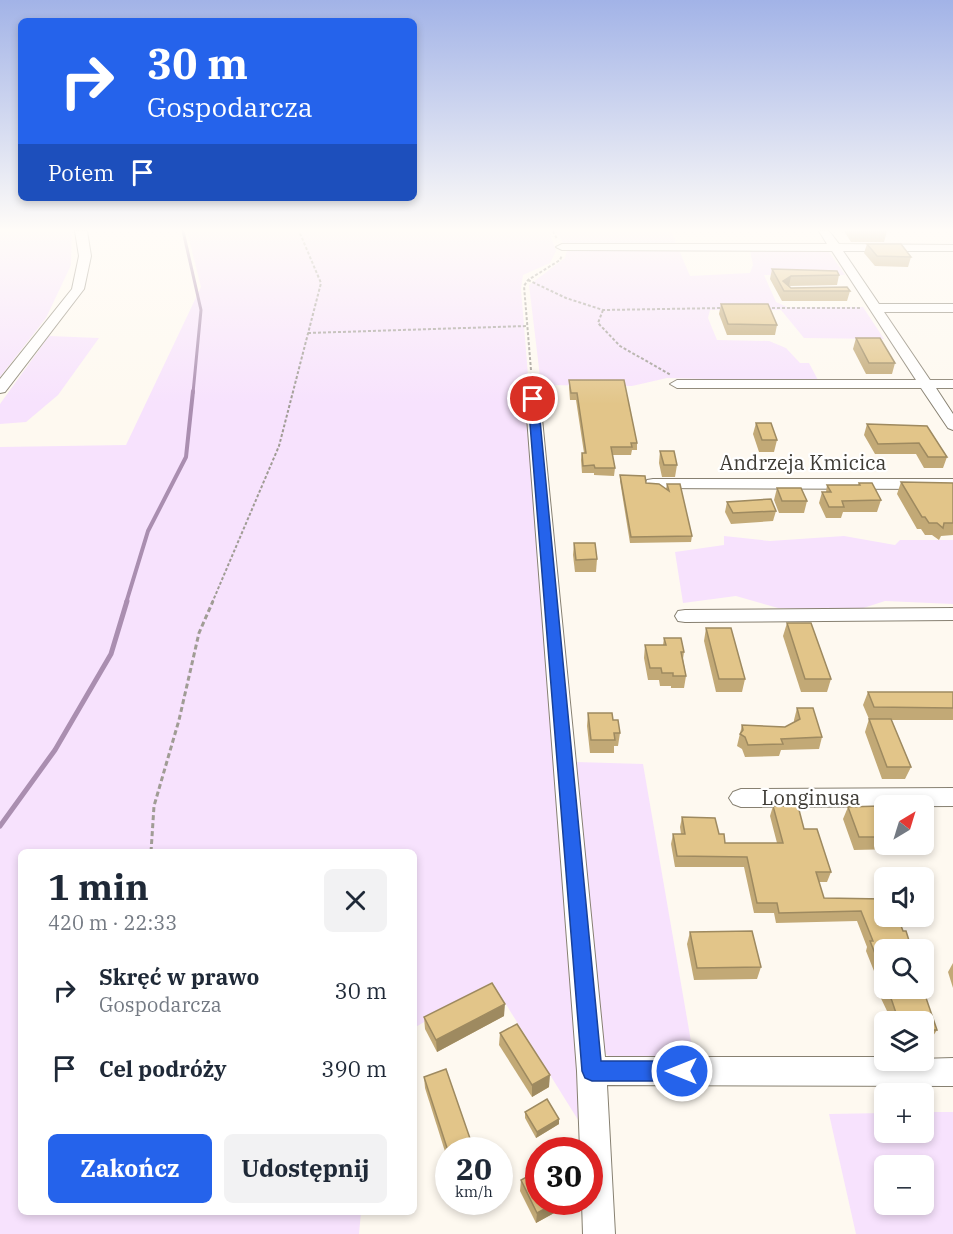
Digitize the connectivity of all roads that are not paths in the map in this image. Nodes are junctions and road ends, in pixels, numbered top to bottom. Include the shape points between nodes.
1 (78, 289) edge
2 (864, 291) joint
3 (845, 292) edge
4 (876, 308) junction
5 (953, 308) edge
6 (531, 378) road end
7 (677, 384) road end
8 (926, 384) junction
9 (953, 384) edge
10 (0, 389) edge
11 (953, 425) edge
12 (653, 484) edge
13 (953, 484) edge
14 (953, 614) edge
15 (685, 616) dead end
16 (953, 797) edge
17 (741, 798) dead end
18 (592, 1071) junction
19 (953, 1072) edge
20 (599, 1234) edge

1 - 10 street
2 - 3 street
2 - 4 street
4 - 5 street
4 - 8 street
6 - 18 street
7 - 8 street
8 - 9 street
8 - 11 street
12 - 13 street, Andrzeja Kmicica
14 - 15 street
16 - 17 street, Longinusa
18 - 19 street
18 - 20 street

